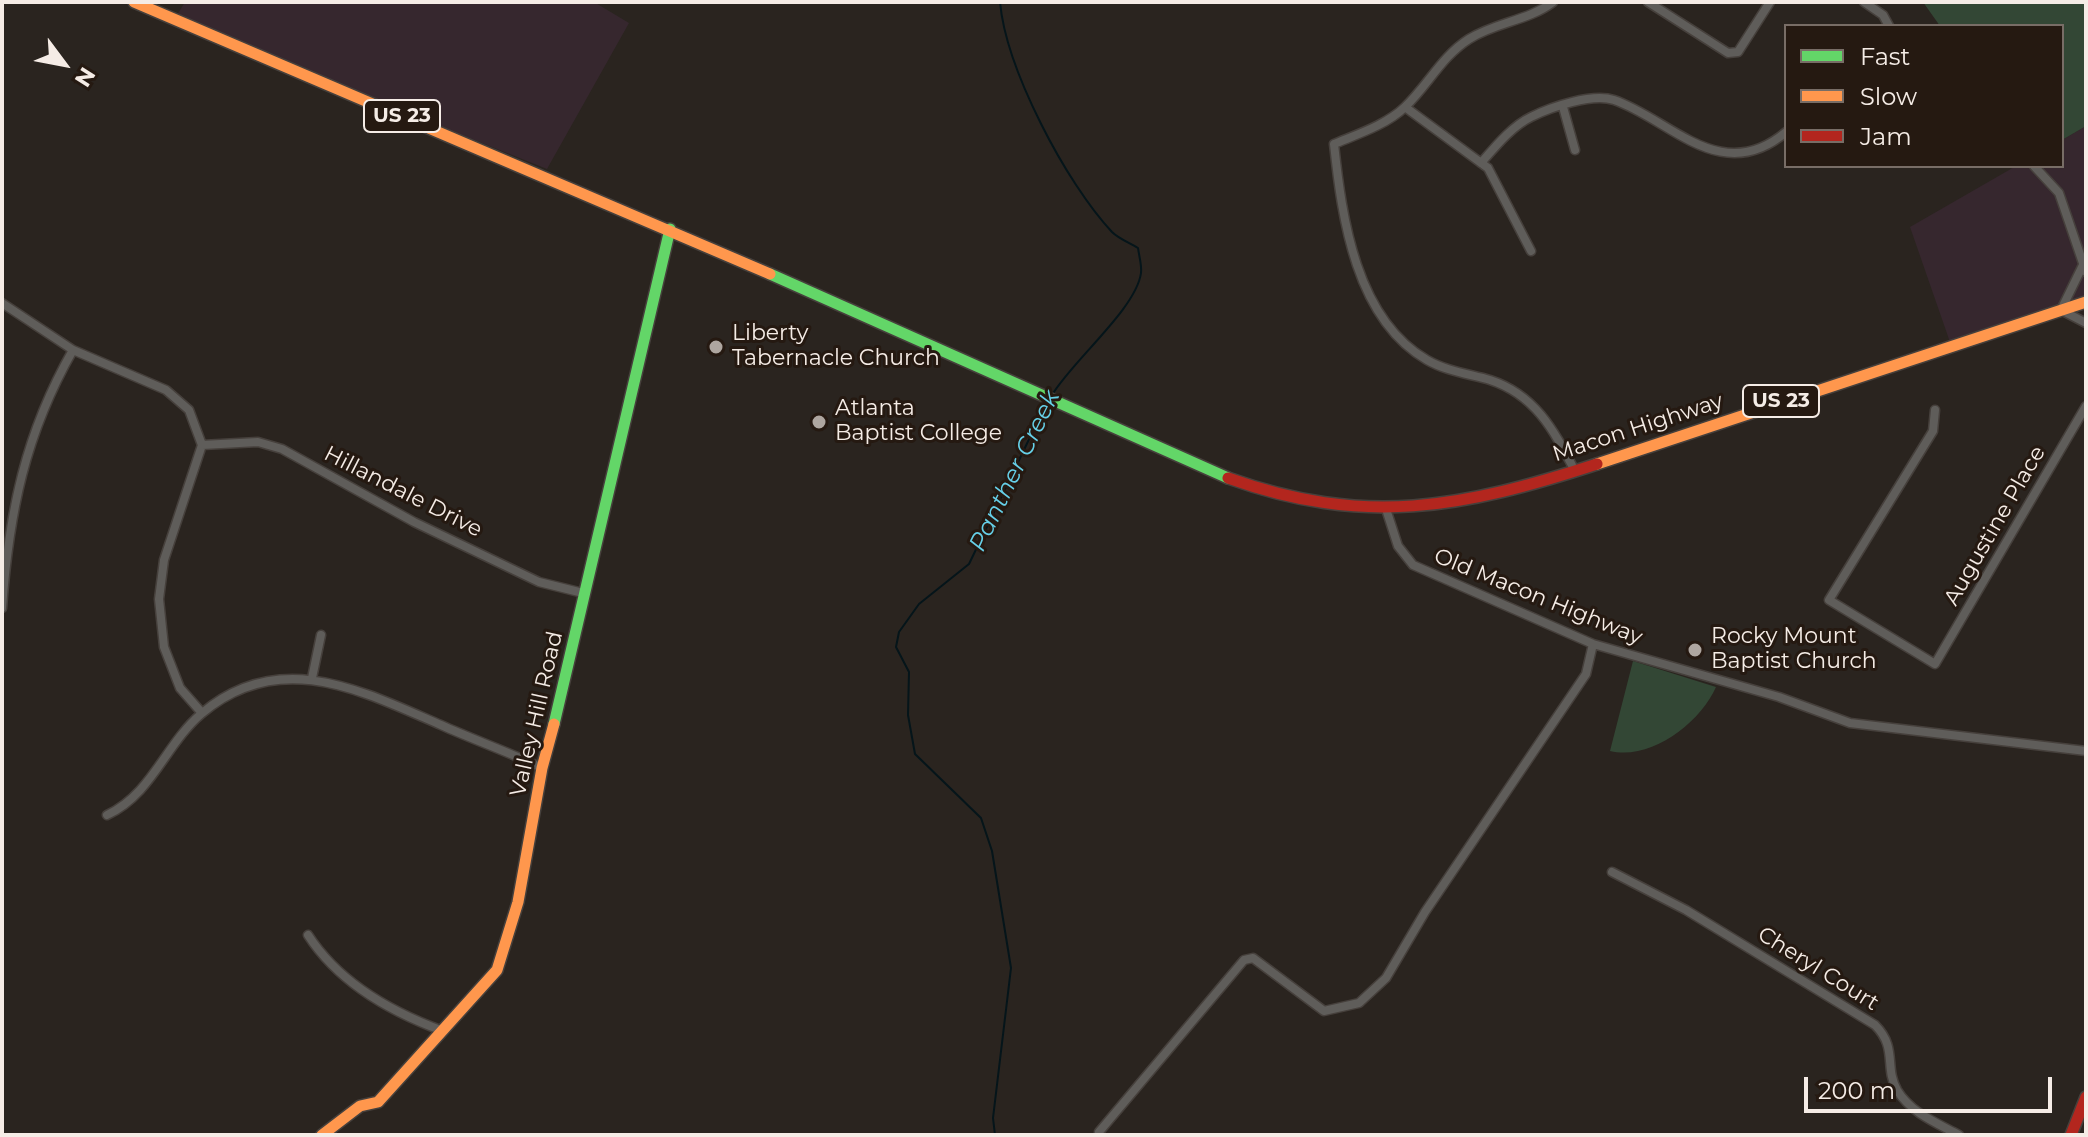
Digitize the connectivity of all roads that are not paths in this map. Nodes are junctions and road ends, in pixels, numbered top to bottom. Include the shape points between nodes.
1 (134, 2) edge
2 (1553, 2) edge
3 (1648, 2) edge
4 (1770, 2) edge
5 (1864, 2) edge
6 (1888, 24) edge
7 (1405, 107) junction
8 (1563, 107) junction
9 (1784, 134) edge
10 (1575, 150) dead end
11 (1481, 163) junction
12 (2036, 168) edge
13 (670, 229) junction
14 (1531, 251) dead end
15 (2085, 267) edge
16 (2086, 302) edge
17 (2, 303) edge
18 (2061, 310) junction
19 (2086, 323) edge
20 (73, 350) junction
21 (2086, 406) edge
22 (1935, 410) dead end
23 (202, 445) junction
24 (1575, 471) junction
25 (1386, 509) junction
26 (583, 593) junction
27 (2, 608) edge
28 (321, 635) dead end
29 (1593, 644) junction
30 (312, 678) junction
31 (202, 713) junction
32 (2086, 751) edge
33 (542, 768) junction
34 (107, 815) dead end
35 (1612, 872) dead end
36 (308, 935) dead end
37 (443, 1031) junction
38 (2086, 1097) edge
39 (1099, 1132) dead end
40 (322, 1135) edge
41 (1959, 1135) edge
42 (2071, 1135) edge

1 - 13 main road, US 23
2 - 7 street via 1468,39
3 - 4 street via 1728,53 1738,52
5 - 6 street
7 - 11 street
7 - 24 street via 1372,129 1334,144 1357,267 1377,312 1410,348 1430,361 1511,388 1530,402 1552,427
8 - 9 street via 1611,99 1685,141 1726,151 1751,151
8 - 10 street
8 - 11 street via 1529,117
11 - 14 street
12 - 15 street via 2059,193
13 - 25 main road, US 23 via 1215,473 1307,502
13 - 26 main road, Valley Hill Road
15 - 18 street
16 - 18 main road, Macon Highway / US 23
17 - 20 street
18 - 19 street
18 - 24 main road, Macon Highway / US 23
20 - 23 street via 178,398 189,410
20 - 27 street via 15,492
21 - 22 street, Augustine Place via 1935,664 1829,600 1933,431
23 - 26 street, Hillandale Drive via 258,442 282,449 414,522 539,582
23 - 31 street via 164,560 159,599 164,647 180,688
24 - 25 main road, Macon Highway / US 23 via 1476,499
25 - 29 street, Old Macon Highway via 1398,546 1413,565
26 - 33 main road, Valley Hill Road
28 - 30 street
29 - 32 street, Old Macon Highway via 1850,723
29 - 39 street via 1586,674 1386,978 1359,1003 1324,1011 1253,958 1244,960
30 - 31 street via 258,684
30 - 33 street via 354,687
31 - 34 street via 145,787
33 - 37 main road, Valley Hill Road via 518,902 497,970
35 - 41 street, Cheryl Court via 1686,910 1875,1025 1890,1045 1896,1089 1917,1112
36 - 37 street via 329,966 400,1016
37 - 40 main road, Valley Hill Road via 378,1102 360,1106
38 - 42 main road

